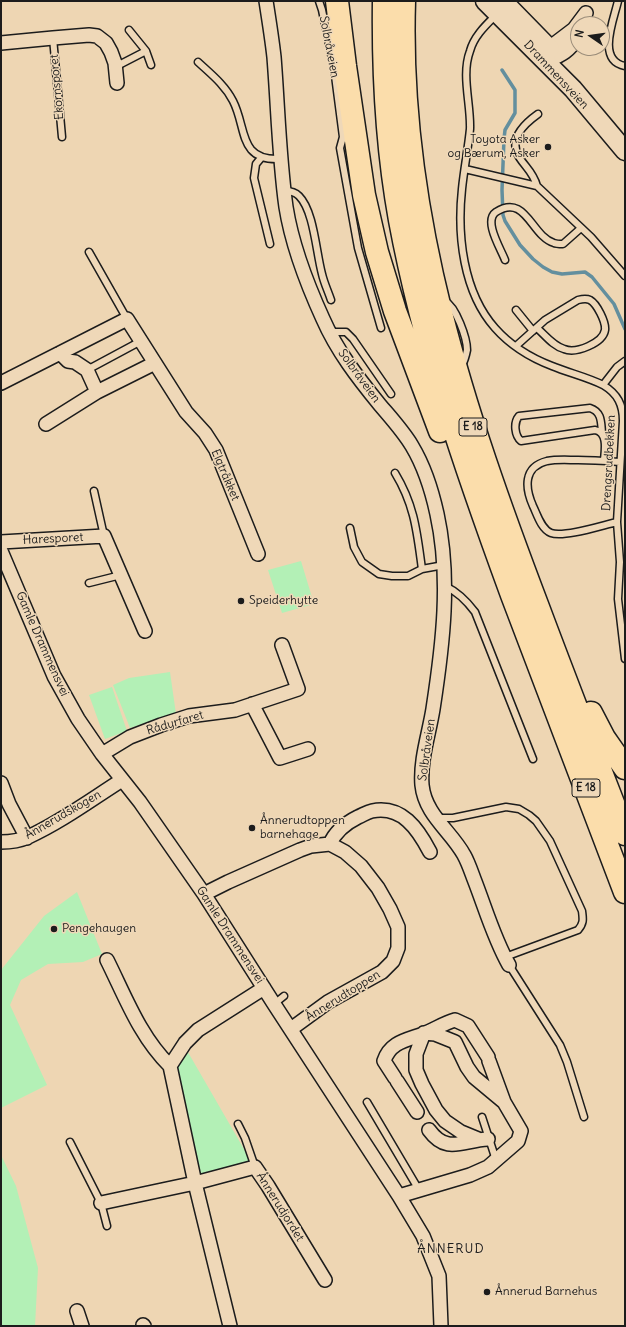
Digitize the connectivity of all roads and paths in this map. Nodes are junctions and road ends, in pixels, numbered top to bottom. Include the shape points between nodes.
1 (266, 1) edge
2 (318, 1) edge
3 (337, 1) edge
4 (384, 1) edge
5 (404, 1) edge
6 (618, 1) edge
7 (498, 5) edge
8 (586, 13) edge
9 (129, 30) dead end
10 (52, 38) junction
11 (1, 43) edge
12 (570, 49) edge
13 (146, 51) junction
14 (551, 56) junction
15 (198, 62) dead end
16 (151, 65) dead end
17 (625, 66) edge
18 (115, 68) junction
19 (116, 83) dead end
20 (538, 114) dead end
21 (625, 134) edge
22 (62, 137) dead end
23 (625, 151) edge
24 (261, 158) junction
25 (280, 159) junction
26 (465, 169) junction
27 (537, 186) junction
28 (284, 191) junction
29 (582, 228) junction
30 (270, 244) dead end
31 (89, 252) dead end
32 (506, 260) dead end
33 (625, 276) edge
34 (331, 300) dead end
35 (516, 310) dead end
36 (128, 319) junction
37 (381, 328) dead end
38 (535, 329) junction
39 (329, 332) junction
40 (141, 341) junction
41 (516, 346) junction
42 (60, 353) junction
43 (625, 361) edge
44 (155, 363) junction
45 (87, 370) junction
46 (1, 383) edge
47 (603, 385) junction
48 (98, 392) junction
49 (392, 394) dead end
50 (624, 412) edge
51 (46, 424) dead end
52 (602, 433) junction
53 (604, 460) junction
54 (620, 462) junction
55 (395, 473) dead end
56 (622, 480) edge
57 (94, 491) dead end
58 (622, 491) edge
59 (617, 522) junction
60 (350, 528) dead end
61 (104, 536) junction
62 (1, 542) edge
63 (1, 551) edge
64 (258, 554) dead end
65 (444, 565) junction
66 (422, 570) junction
67 (121, 575) junction
68 (89, 584) dead end
69 (445, 586) junction
70 (145, 632) dead end
71 (549, 636) junction
72 (282, 645) dead end
73 (625, 658) edge
74 (546, 684) junction
75 (252, 704) junction
76 (308, 749) dead end
77 (102, 754) junction
78 (533, 759) dead end
79 (625, 768) edge
80 (122, 780) junction
81 (1, 783) edge
82 (436, 818) junction
83 (625, 834) edge
84 (27, 838) junction
85 (1, 842) edge
86 (330, 844) junction
87 (430, 852) dead end
88 (625, 892) edge
89 (204, 894) junction
90 (107, 960) dead end
91 (507, 961) junction
92 (264, 988) junction
93 (290, 1029) junction
94 (424, 1033) junction
95 (170, 1066) junction
96 (367, 1102) dead end
97 (504, 1102) junction
98 (584, 1117) dead end
99 (482, 1118) dead end
100 (238, 1124) dead end
101 (483, 1139) junction
102 (70, 1142) dead end
103 (496, 1160) junction
104 (255, 1167) junction
105 (195, 1183) junction
106 (419, 1190) junction
107 (399, 1196) junction
108 (101, 1204) junction
109 (107, 1226) dead end
110 (325, 1280) dead end
111 (77, 1311) dead end
112 (82, 1326) edge
113 (230, 1326) edge
114 (440, 1326) edge

1 - 25 street, Solbråveien via 274,55
2 - 37 lane, Solbråveien via 334,68 343,138 340,148 358,248
3 - 74 highway, E 18 via 364,195 386,282 524,651
4 - 74 highway, E 18 via 384,63 389,141 400,218 412,276 430,351 455,434
5 - 71 highway, E 18 via 404,63 409,139 420,218 436,297 474,429 507,527
6 - 17 lane via 611,25 609,48 616,62
7 - 14 main road, Drammensveien
7 - 26 lane, Drengsrudbekken via 476,38 467,62 470,130
8 - 14 street
9 - 13 lane
10 - 11 street, Ekornsporet
10 - 18 street, Ekornsporet via 97,36 106,43
10 - 22 lane, Ekornsporet
12 - 14 street
13 - 16 lane
13 - 18 lane
14 - 21 main road, Drammensveien
14 - 23 main road, Drammensveien via 573,89
15 - 24 lane via 218,81 233,102 244,137
18 - 19 street, Ekornsporet
20 - 27 lane via 523,127 515,146 519,157 534,176
24 - 25 lane
24 - 30 lane via 256,164 254,178
25 - 28 street, Solbråveien
26 - 27 lane
26 - 41 lane, Drengsrudbekken via 460,211 464,255 470,280 477,301 494,327
27 - 29 lane
28 - 34 lane via 298,195 304,204
28 - 39 street, Solbråveien via 288,216 304,271
29 - 32 lane via 563,244 554,244 543,236 524,213 514,208 503,209 494,213 491,227
29 - 33 lane
31 - 36 lane
35 - 38 lane
36 - 40 street, Elgtråkket
36 - 42 street
38 - 38 lane via 558,312 583,299 595,304 606,328 597,341 584,349 569,351 556,345
38 - 41 lane
39 - 49 lane via 346,332
39 - 65 street, Solbråveien via 351,368 401,430 423,468 437,514
40 - 44 street, Elgtråkket
40 - 45 lane
41 - 47 lane, Drengsrudbekken via 529,356 551,366
42 - 45 street via 68,361 75,362
42 - 46 street
43 - 47 lane
44 - 48 street
44 - 64 street, Elgtråkket via 186,412 216,450
45 - 48 street
47 - 50 lane, Drengsrudbekken via 616,395
48 - 51 street
50 - 54 lane, Drengsrudbekken
52 - 52 lane via 595,430 521,441 515,427 519,416 590,408 596,409 600,414
52 - 53 lane via 605,441
53 - 54 lane
53 - 59 lane via 547,461 540,464 532,470 527,480 528,494 538,518 551,533 570,533
54 - 56 lane, Drengsrudbekken
55 - 66 lane via 410,504
56 - 58 lane, Drengsrudbekken
57 - 61 lane
58 - 59 lane, Drengsrudbekken
59 - 73 lane, Drengsrudbekken via 620,562 618,599
60 - 66 lane via 354,547 362,562 379,574 408,576
61 - 62 street, Haresporet
61 - 67 street
63 - 77 street, Gamle Drammensvei via 54,676 78,720
65 - 66 lane
65 - 69 street, Solbråveien
67 - 68 lane
67 - 70 street
69 - 78 lane via 456,591 475,612
69 - 82 street, Solbråveien via 434,703 422,777 427,805
71 - 79 highway, E 18 via 570,665 604,738
71 - 83 highway, E 18
72 - 75 street, Rådyrfaret via 298,689
74 - 88 highway, E 18
75 - 76 street via 280,758
75 - 77 street, Rådyrfaret via 235,710 189,716 161,725 130,737
77 - 80 street, Gamle Drammensvei
80 - 84 street, Ånnerudskogen
80 - 89 street, Gamle Drammensvei
81 - 84 street
82 - 91 street, Solbråveien via 465,856
82 - 91 lane via 453,818 506,807 519,809 536,822 550,841 582,911 582,925 578,930
84 - 85 street, Ånnerudskogen
86 - 87 street via 334,834 354,819 371,811 387,810 410,822
86 - 89 street via 300,850
86 - 93 street, Ånnerudtoppen via 362,866 378,888 398,928 398,948 393,961 382,972 328,1002
89 - 92 street, Gamle Drammensvei
90 - 95 street via 140,1028
91 - 98 lane via 560,1045
92 - 93 street, Gamle Drammensvei via 279,1000
92 - 95 street via 198,1030 184,1043
93 - 107 street, Gamle Drammensvei
94 - 97 street via 435,1034 455,1042 474,1078
94 - 97 street via 455,1020 468,1026 489,1059
94 - 101 street via 416,1054 416,1070 436,1110 445,1121 460,1132
94 - 101 street via 395,1045 386,1053 384,1061 435,1139 443,1144 452,1145
95 - 105 street
96 - 106 lane
97 - 103 street via 522,1131 518,1141
99 - 101 lane
100 - 104 lane
101 - 103 lane
102 - 108 lane
103 - 106 street via 488,1167 470,1175
104 - 105 street, Ånnerudjordet
104 - 110 street, Ånnerudjordet
105 - 108 street, Ånnerudjordet
105 - 113 street
106 - 107 street
107 - 114 street, Gamle Drammensvei via 423,1236 439,1276
108 - 109 lane
111 - 112 street

